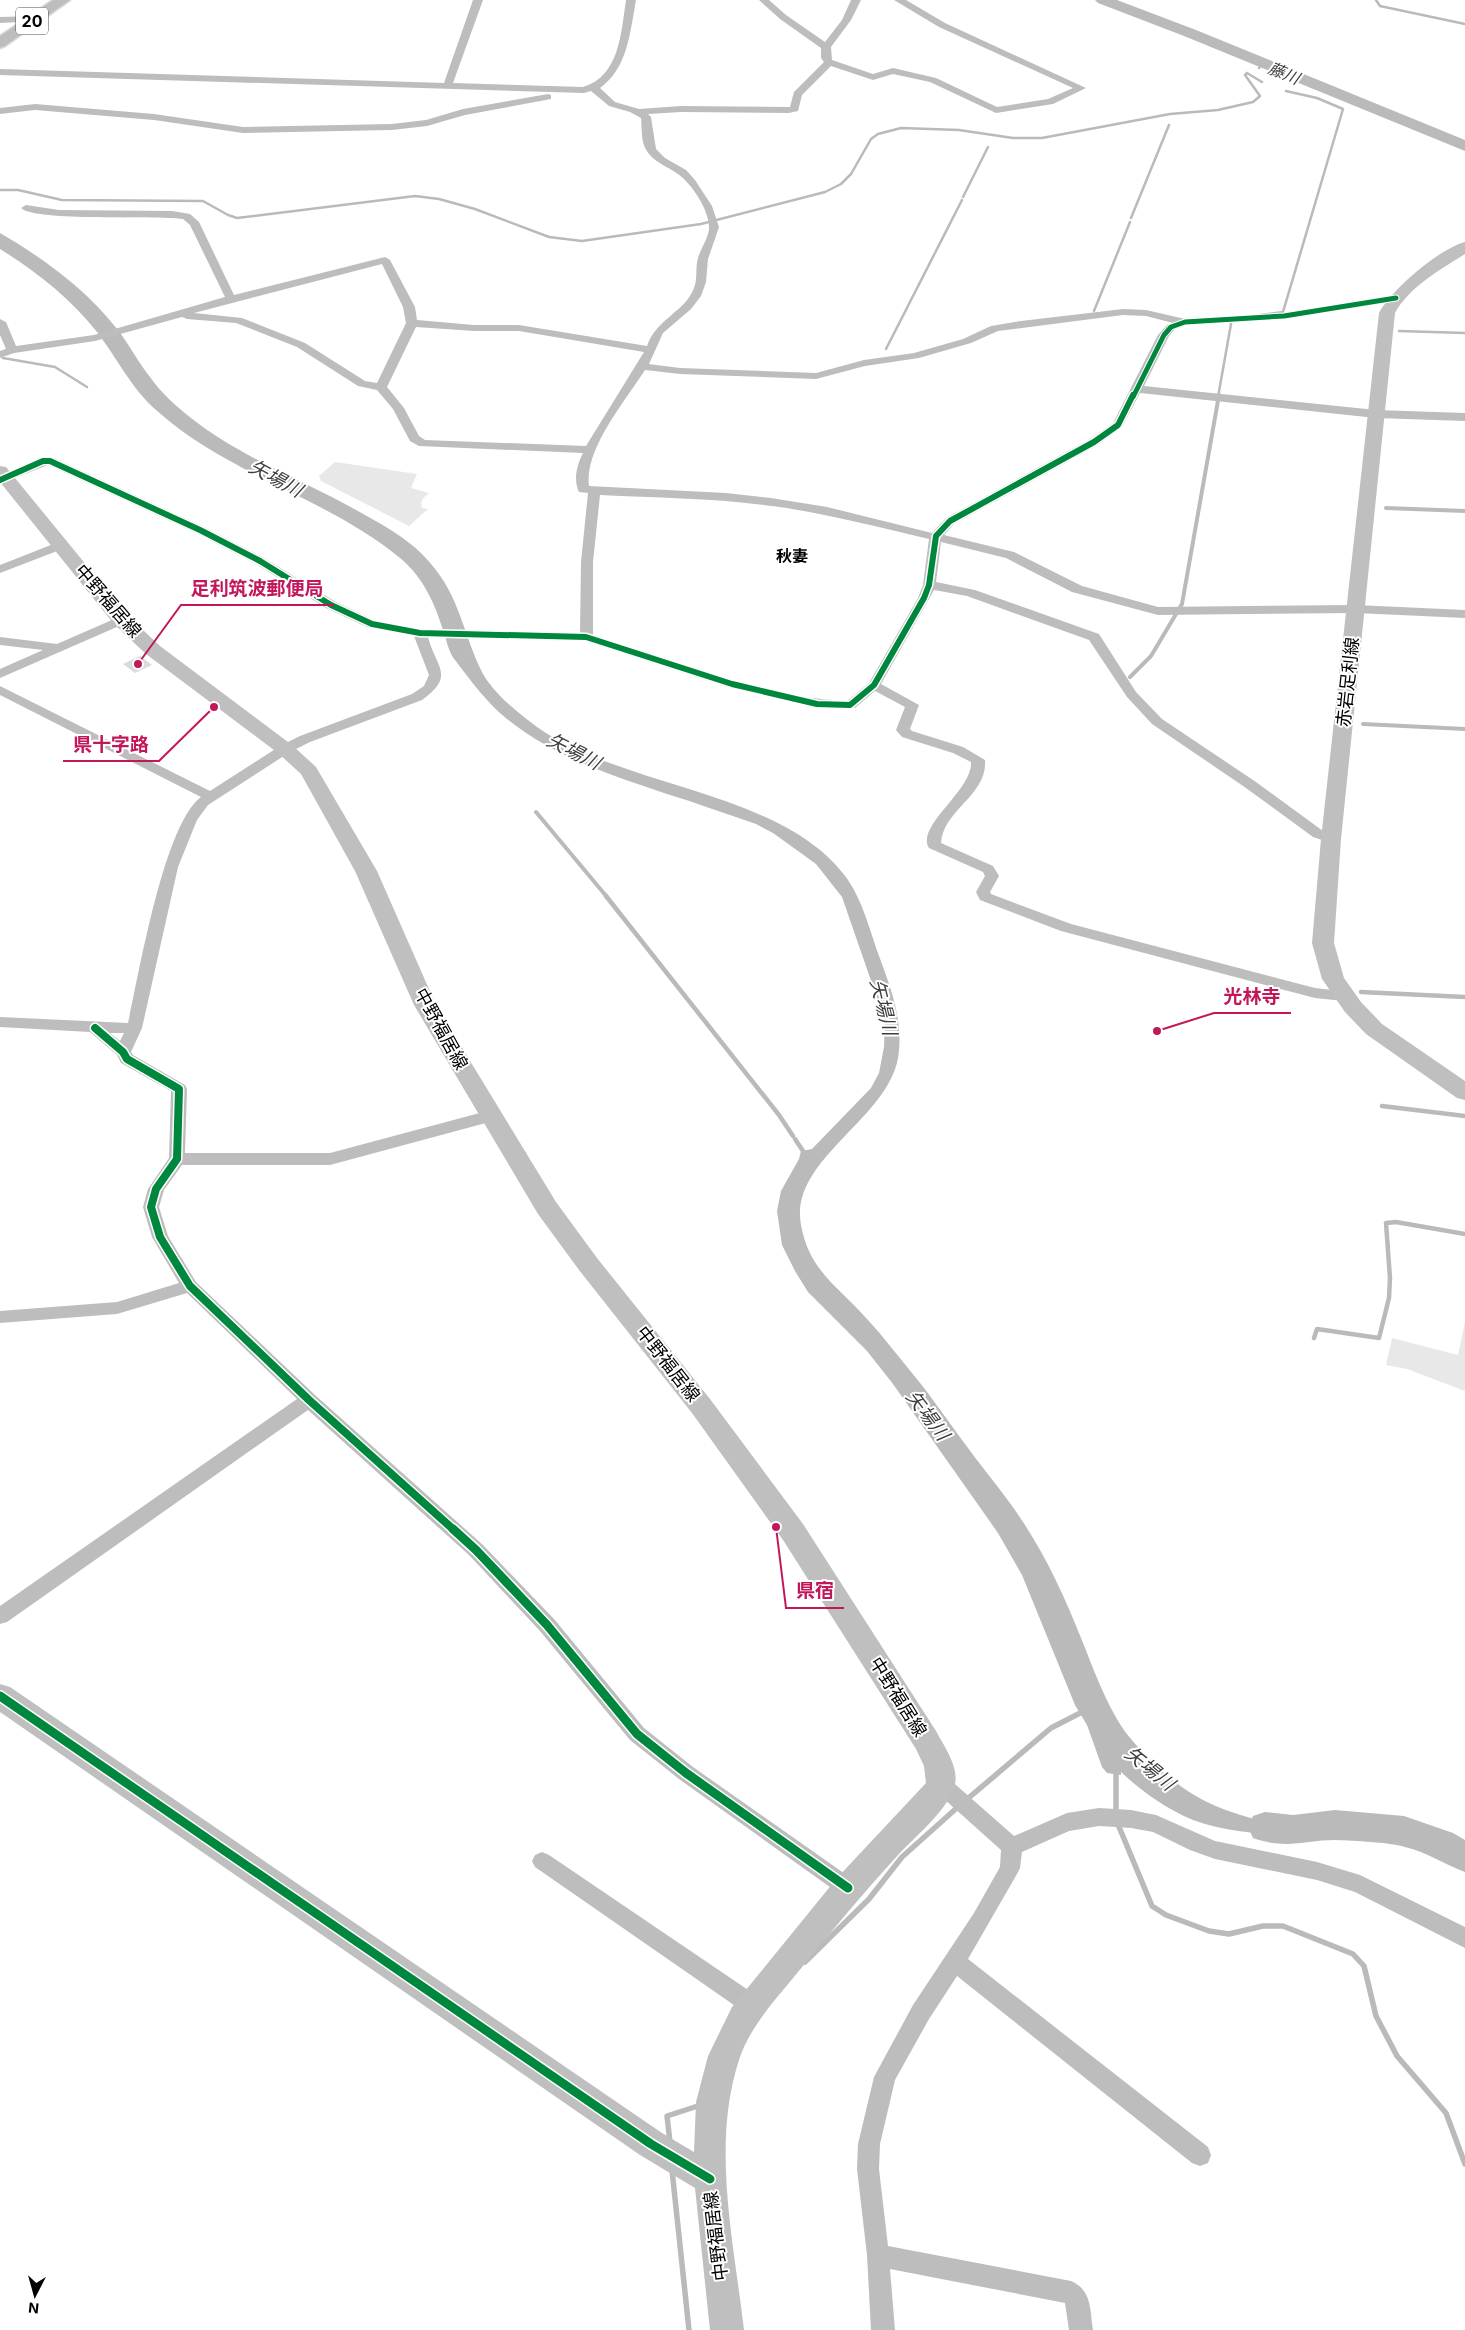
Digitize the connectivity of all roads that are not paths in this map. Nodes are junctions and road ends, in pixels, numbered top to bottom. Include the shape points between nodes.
1 (63, 0) edge
2 (478, 0) edge
3 (631, 0) edge
4 (764, 0) edge
5 (856, 0) edge
6 (899, 0) edge
7 (35, 19) junction
8 (0, 20) edge
9 (0, 42) edge
10 (826, 47) junction
11 (829, 62) junction
12 (0, 72) edge
13 (447, 86) junction
14 (595, 89) junction
15 (572, 90) junction
16 (0, 111) edge
17 (638, 112) junction
18 (26, 208) dead end
19 (1465, 246) edge
20 (1396, 298) junction
21 (231, 299) junction
22 (180, 314) junction
23 (0, 322) edge
24 (1185, 322) junction
25 (412, 323) junction
26 (12, 350) junction
27 (651, 350) junction
28 (0, 354) edge
29 (642, 366) junction
30 (381, 387) junction
31 (1138, 388) junction
32 (1376, 414) junction
33 (1465, 417) edge
34 (590, 450) junction
35 (2, 476) edge
36 (594, 491) junction
37 (936, 536) junction
38 (61, 545) junction
39 (0, 569) edge
40 (929, 585) junction
41 (1356, 609) junction
42 (1465, 614) edge
43 (121, 620) junction
44 (420, 633) junction
45 (586, 637) junction
46 (0, 641) edge
47 (58, 648) junction
48 (0, 674) edge
49 (874, 685) junction
50 (0, 690) edge
51 (285, 749) junction
52 (211, 797) junction
53 (1331, 839) junction
54 (1344, 996) junction
55 (0, 1022) edge
56 (95, 1028) junction
57 (134, 1028) junction
58 (123, 1052) junction
59 (1465, 1092) edge
60 (491, 1116) junction
61 (177, 1159) junction
62 (190, 1286) junction
63 (0, 1317) edge
64 (309, 1400) junction
65 (0, 1616) edge
66 (0, 1696) edge
67 (941, 1784) junction
68 (1104, 1817) joint
69 (1131, 1819) joint
70 (1012, 1847) junction
71 (542, 1861) dead end
72 (848, 1888) junction
73 (1465, 1938) edge
74 (954, 1960) junction
75 (752, 2005) junction
76 (1200, 2155) dead end
77 (710, 2179) junction
78 (878, 2254) junction
79 (727, 2330) edge
80 (883, 2330) edge
81 (1081, 2330) edge

1 - 7 main road, 20
2 - 13 street
3 - 14 street via 622,48 610,76
4 - 10 street
5 - 10 street
6 - 11 street via 942,25 1081,88 1050,102 996,110 933,80 894,71 873,77
7 - 8 street
7 - 9 main road, 20
10 - 11 street
11 - 17 street via 804,85 797,94 795,108 789,110
12 - 13 street
13 - 15 street
14 - 15 street
14 - 17 street via 612,104
15 - 16 street via 463,112 427,123 392,127 243,130 154,117 71,110 25,107
17 - 27 street via 646,117 650,148 656,156 691,180 713,221 698,290 690,305 659,330
18 - 21 street via 59,213 186,216 199,231
19 - 20 main road, 赤岩足利線
20 - 24 street via 1284,316
20 - 32 main road, 赤岩足利線 via 1385,324
21 - 22 street
21 - 25 street via 385,260 409,307
22 - 26 street via 95,338
22 - 30 street via 238,320 301,345 362,384
23 - 26 street
24 - 29 street via 1146,313 1123,312 1021,324 995,328 967,341 915,356 864,363 816,376 680,371
24 - 31 street via 1164,335
25 - 27 street via 525,328
25 - 30 street
26 - 28 street
27 - 29 street
29 - 34 street
30 - 34 street via 419,442
31 - 32 street
31 - 37 street via 1118,426 1111,432 950,520
32 - 33 street
32 - 41 main road, 赤岩足利線
34 - 36 street via 581,470 580,483 583,489
35 - 38 main road, 中野福居線
35 - 44 street via 50,461 260,561 357,619
36 - 37 street via 771,502
36 - 45 street via 587,562
37 - 40 street
37 - 41 street via 1010,556 1077,588 1158,610
38 - 39 street
38 - 43 main road, 中野福居線
40 - 49 street
40 - 53 street via 970,593 1094,637 1131,694 1172,734 1243,779 1318,834
41 - 42 street
41 - 53 main road, 赤岩足利線
43 - 47 street
43 - 51 main road, 中野福居線 via 152,650
44 - 45 street
44 - 51 street via 423,649 435,667 436,675 430,688 408,700
45 - 49 street via 732,684 817,704 850,705
46 - 47 street
47 - 48 street
49 - 54 street via 912,704 904,730 907,734 958,750 978,760 979,768 964,796 937,827 932,838 934,845 988,869 992,876 983,892 985,897 1066,928 1315,993
50 - 52 street
51 - 52 street
51 - 60 main road, 中野福居線 via 308,771 323,793 366,871 425,1005
52 - 57 street via 190,819 171,867
53 - 54 main road, 赤岩足利線 via 1324,943 1333,979
54 - 59 main road, 赤岩足利線 via 1374,1029
55 - 56 street
56 - 57 street
56 - 58 street
57 - 58 street
58 - 61 street via 128,1059 179,1089
60 - 61 street via 330,1159
60 - 67 main road, 中野福居線 via 547,1208 701,1406 793,1532 926,1740 940,1773
61 - 62 street via 156,1189 151,1207 160,1237
62 - 63 street via 117,1308
62 - 64 street
64 - 65 street
64 - 72 street via 476,1550 546,1625 636,1734
66 - 77 main road via 651,2144
67 - 70 street
67 - 72 main road, 中野福居線 via 933,1798
68 - 69 street
68 - 70 street via 1067,1822
69 - 73 street via 1156,1824 1215,1850 1317,1871 1360,1884
70 - 74 street via 1010,1868
71 - 75 street
72 - 75 main road, 中野福居線
74 - 76 street
74 - 78 street via 884,2077 869,2144 868,2169
75 - 77 main road, 中野福居線 via 724,2056 712,2102
77 - 79 main road, 中野福居線
78 - 80 street
78 - 81 street via 1071,2293 1077,2299

